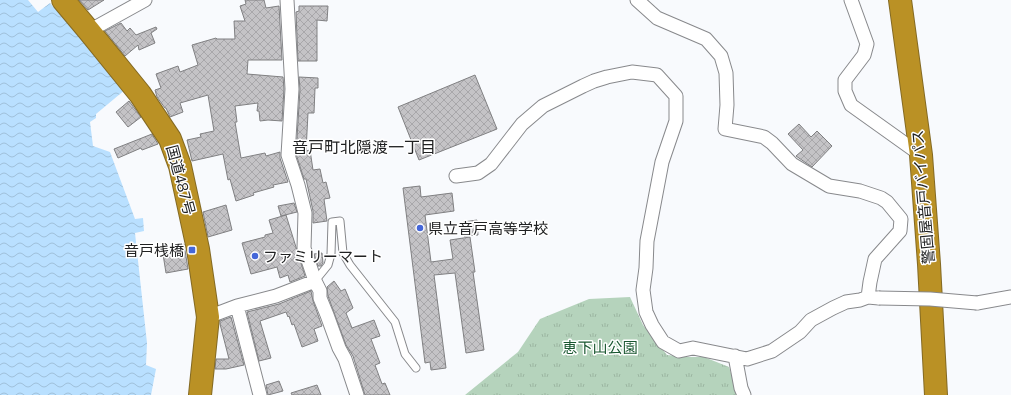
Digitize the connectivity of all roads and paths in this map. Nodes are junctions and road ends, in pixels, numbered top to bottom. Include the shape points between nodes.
1 (63, 0) edge
2 (144, 0) edge
3 (287, 0) edge
4 (637, 0) edge
5 (851, 0) edge
6 (900, 0) edge
7 (89, 30) junction
8 (921, 155) junction
9 (456, 176) dead end
10 (315, 281) junction
11 (1011, 297) edge
12 (874, 298) junction
13 (237, 306) junction
14 (208, 317) junction
15 (735, 356) junction
16 (416, 368) dead end
17 (200, 395) edge
18 (260, 395) edge
19 (357, 395) edge
20 (744, 395) edge
21 (936, 395) edge

1 - 7 highway, 国道487号
2 - 7 street
3 - 10 street via 292,89 288,155 305,213 304,248
4 - 12 street via 657,18 706,39 722,56 726,73 725,129 764,137 792,164 829,186 860,191 881,198 901,219 900,231 875,259 870,282
5 - 8 street via 867,44 864,55 845,80 845,91 851,105
6 - 8 highway, 警固屋音戸バイパス
7 - 14 highway, 国道487号 via 140,94 170,139 180,166 198,249
8 - 21 highway, 警固屋音戸バイパス
9 - 15 street via 478,173 491,164 522,124 543,106 583,86 607,77 632,72 657,76 676,96 676,121 662,162 647,242 643,290 646,312 663,342 679,350 693,348
10 - 13 street via 276,296
10 - 16 lane via 328,265 332,222 340,221 343,253 350,266 395,322 405,354
10 - 19 street
11 - 12 street, bridge via 977,303
12 - 15 street via 846,302 833,308 811,320 800,332 772,351 747,359
13 - 14 street
13 - 18 street
14 - 17 highway, 国道487号
15 - 20 street

